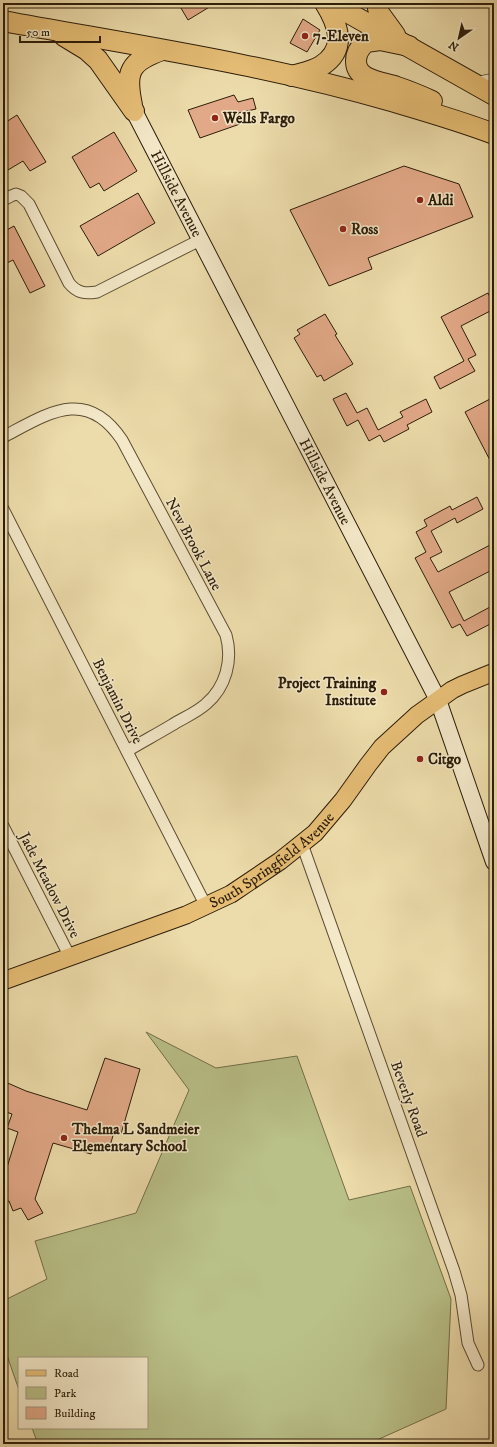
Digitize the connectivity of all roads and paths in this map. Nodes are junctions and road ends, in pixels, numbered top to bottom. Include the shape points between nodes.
1 (325, 3) edge
2 (331, 3) edge
3 (376, 3) edge
4 (3, 21) edge
5 (53, 30) junction
6 (404, 43) junction
7 (162, 50) junction
8 (292, 76) junction
9 (494, 79) edge
10 (474, 84) junction
11 (494, 95) edge
12 (134, 111) junction
13 (494, 133) edge
14 (3, 200) edge
15 (200, 240) junction
16 (3, 437) edge
17 (3, 509) edge
18 (494, 672) edge
19 (438, 700) junction
20 (127, 751) junction
21 (3, 826) edge
22 (302, 844) junction
23 (494, 862) edge
24 (206, 906) junction
25 (70, 958) junction
26 (3, 981) edge
27 (478, 1365) dead end

1 - 8 highway via 338,28 335,51 321,66
2 - 6 highway
3 - 6 highway via 379,13
4 - 5 highway
5 - 7 highway
5 - 12 highway via 87,50 98,60
6 - 10 highway
6 - 13 highway via 380,40 366,42 357,53 357,66 369,79 397,87 461,113
7 - 8 highway
7 - 12 highway via 143,58 131,71 128,82
8 - 13 highway via 402,104
9 - 10 street
10 - 11 highway
12 - 15 street, Hillside Avenue
14 - 15 street via 16,194 29,204 69,283 74,290 81,293 97,292
15 - 19 street, Hillside Avenue
16 - 20 street, New Brook Lane via 60,409 82,409 105,420 122,440 226,635 229,646 228,668 216,693 194,712
17 - 20 street, Benjamin Drive
18 - 19 main road, South Springfield Avenue via 462,685
19 - 22 main road, South Springfield Avenue via 386,743 343,800
19 - 23 street, Hillside Avenue
20 - 24 street, Benjamin Drive
21 - 25 street, Jade Meadow Drive
22 - 24 main road, South Springfield Avenue via 226,897
22 - 27 street, Beverly Road via 454,1271 461,1295 468,1343
24 - 25 main road, South Springfield Avenue
25 - 26 main road, South Springfield Avenue

